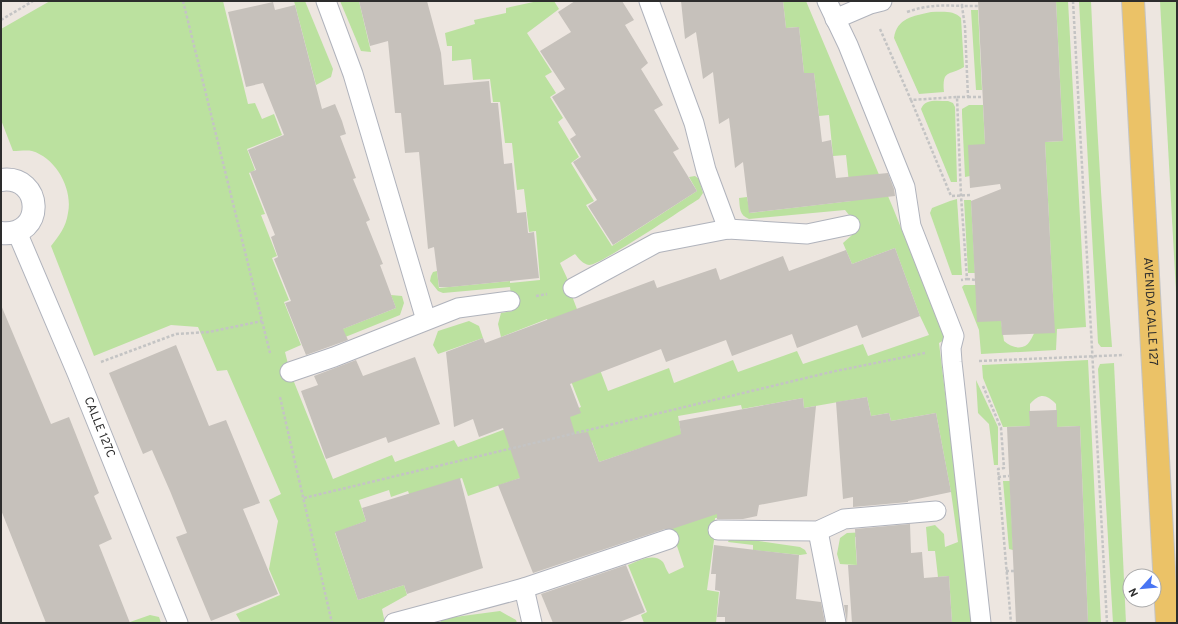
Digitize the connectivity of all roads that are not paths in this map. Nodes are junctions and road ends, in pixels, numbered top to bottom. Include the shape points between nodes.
1 (326, 1) edge
2 (650, 1) edge
3 (827, 1) edge
4 (882, 1) edge
5 (1132, 1) edge
6 (835, 19) junction
7 (1, 180) edge
8 (850, 225) dead end
9 (728, 229) junction
10 (9, 233) edge
11 (573, 288) road end
12 (510, 301) road end
13 (426, 320) junction
14 (290, 372) dead end
15 (936, 511) dead end
16 (718, 530) dead end
17 (818, 531) junction
18 (669, 539) dead end
19 (524, 588) junction
20 (178, 623) edge
21 (394, 623) edge
22 (532, 623) edge
23 (836, 623) edge
24 (981, 623) edge
25 (1167, 623) edge

1 - 13 lane via 353,74
2 - 9 lane via 694,123 706,170
3 - 6 lane
4 - 6 lane
5 - 25 main road, AVENIDA CALLE 127
6 - 24 lane via 905,186 911,226 954,336 952,355
7 - 10 street via 14,180 26,188 34,203 31,221 25,228
8 - 9 lane via 807,234
9 - 11 lane via 656,243
10 - 20 lane, CALLE 127C via 77,373
12 - 13 lane via 458,308
13 - 14 lane
15 - 17 lane via 844,519
16 - 17 lane
17 - 23 lane
18 - 19 lane
19 - 21 lane
19 - 22 lane

